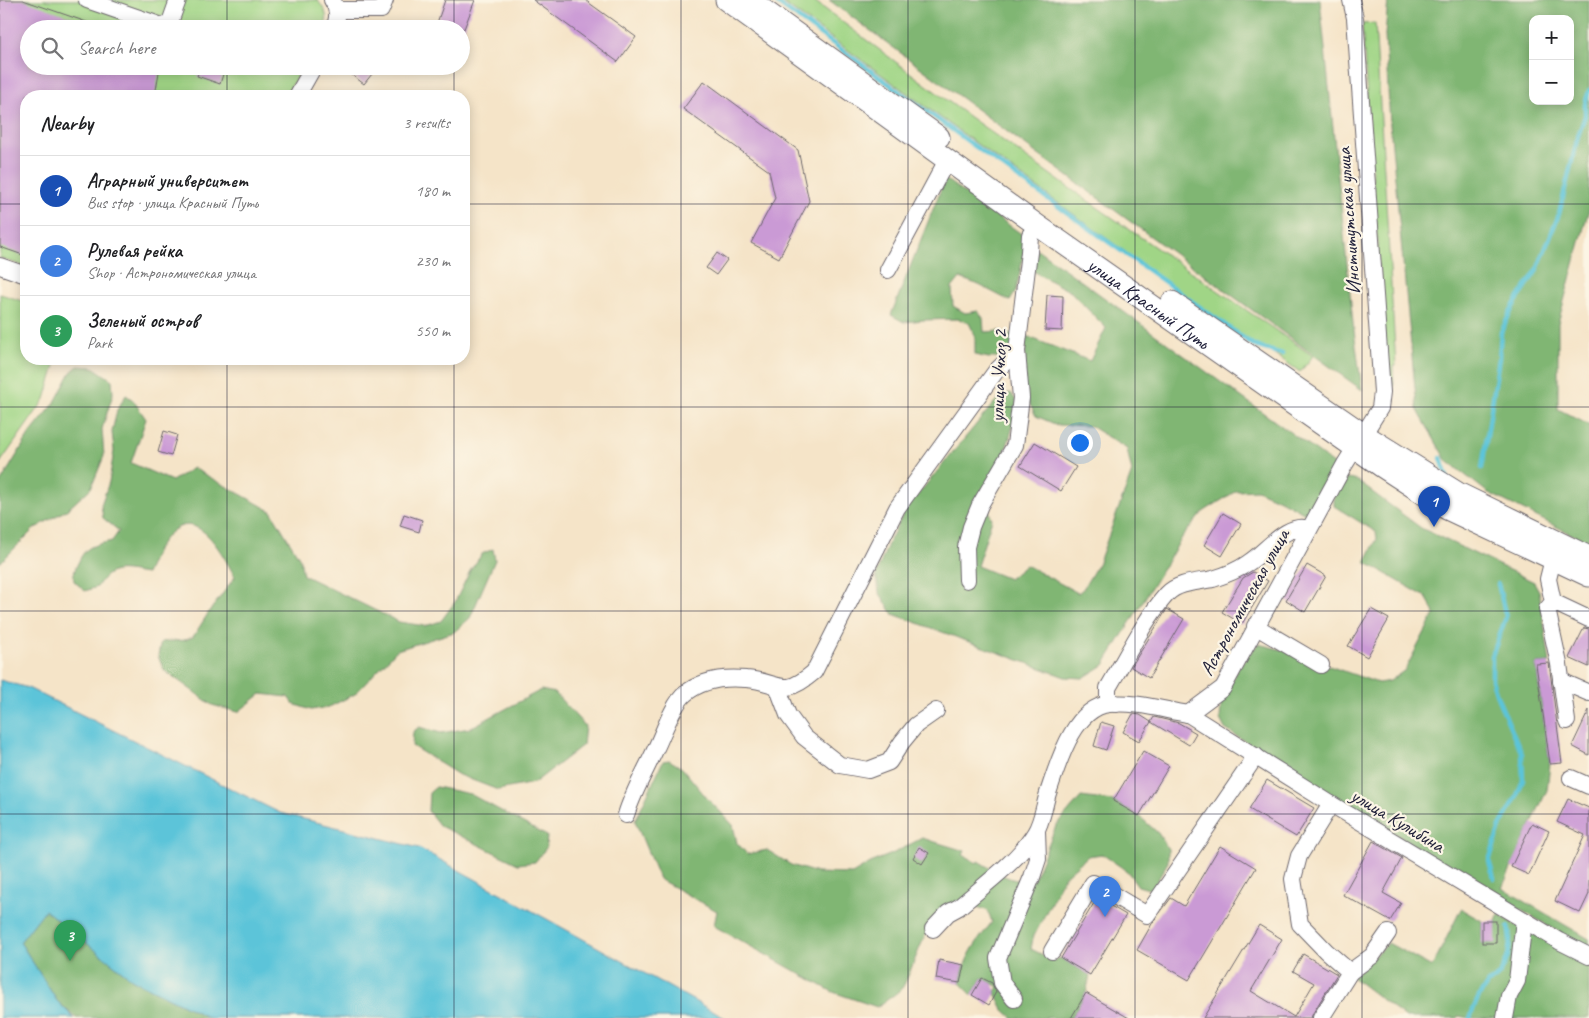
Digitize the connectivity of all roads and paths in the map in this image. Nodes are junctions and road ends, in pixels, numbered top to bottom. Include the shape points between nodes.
1 (87, 0) edge
2 (178, 0) edge
3 (386, 0) edge
4 (726, 0) edge
5 (750, 0) edge
6 (1351, 0) edge
7 (335, 5) edge
8 (145, 20) edge
9 (171, 20) edge
10 (334, 20) edge
11 (309, 75) edge
12 (300, 90) edge
13 (947, 160) junction
14 (1037, 225) junction
15 (0, 266) edge
16 (888, 270) dead end
17 (20, 273) edge
18 (1017, 351) junction
19 (1359, 441) junction
20 (1309, 529) junction
21 (1589, 557) edge
22 (1553, 558) junction
23 (1589, 576) edge
24 (967, 580) dead end
25 (1553, 602) junction
26 (1589, 619) edge
27 (1255, 626) junction
28 (1321, 665) dead end
29 (1561, 681) junction
30 (777, 686) junction
31 (1589, 693) edge
32 (1116, 704) junction
33 (936, 712) dead end
34 (1188, 714) junction
35 (1567, 721) dead end
36 (1256, 756) junction
37 (1571, 778) dead end
38 (1589, 786) edge
39 (1331, 804) junction
40 (626, 815) dead end
41 (1036, 831) junction
42 (1524, 920) junction
43 (933, 929) dead end
44 (1388, 933) dead end
45 (1052, 951) dead end
46 (1589, 956) edge
47 (1350, 972) junction
48 (1014, 999) dead end
49 (1328, 1015) edge
50 (1505, 1018) edge

1 - 8 street
2 - 9 street
3 - 7 street via 381,10
4 - 13 main road, улица Красный Путь
5 - 19 main road, улица Красный Путь
6 - 19 street, Институтская улица via 1355,18 1382,392 1380,408
7 - 10 street
11 - 12 street
13 - 14 main road, улица Красный Путь
13 - 16 street
14 - 18 street, улица Учхоз 2 via 1030,235
14 - 19 main road, улица Красный Путь
15 - 17 street
18 - 24 street, улица Учхоз 2 via 1021,398 1015,445 971,527 966,547
18 - 30 street via 996,371 897,508 814,672 800,684 788,688
19 - 20 street, Астрономическая улица
19 - 21 main road, улица Красный Путь
19 - 22 main road, улица Красный Путь via 1447,509
20 - 27 street, Астрономическая улица
20 - 32 street via 1296,527 1280,536 1250,562 1228,574 1179,586 1168,592 1108,688 1108,699
22 - 23 main road, улица Красный Путь
22 - 25 street via 1548,579
25 - 26 street
25 - 29 street via 1547,609
27 - 28 street
27 - 34 street, Астрономическая улица via 1223,688
29 - 31 street
29 - 35 street
30 - 33 street via 788,715 804,737 840,765 868,770 889,762 916,725
30 - 40 street via 748,678 725,678 708,680 684,695 668,721
32 - 34 street
32 - 41 street via 1089,712 1079,721 1062,756
34 - 36 street, улица Кулибина
36 - 39 street, улица Кулибина
36 - 45 street via 1147,915 1093,883
37 - 38 street
39 - 42 street, улица Кулибина
39 - 47 street via 1299,856 1293,879 1300,924
41 - 43 street via 1025,848
41 - 48 street via 1038,859 998,958 1002,983
42 - 46 street, улица Кулибина
42 - 50 street via 1517,981 1509,996
44 - 47 street via 1372,956
47 - 49 street

